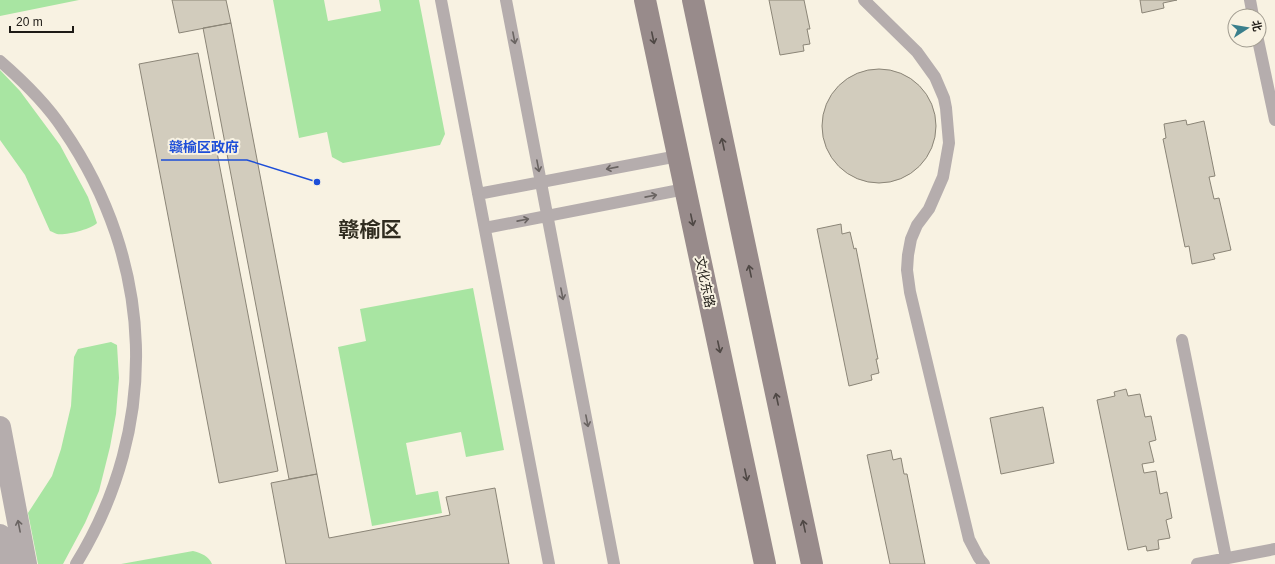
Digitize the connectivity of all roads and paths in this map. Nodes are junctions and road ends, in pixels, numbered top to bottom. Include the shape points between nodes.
1 (441, 0) edge
2 (506, 0) edge
3 (645, 0) edge
4 (693, 0) edge
5 (864, 0) edge
6 (1260, 48) edge
7 (0, 60) edge
8 (1275, 120) edge
9 (678, 156) junction
10 (541, 182) junction
11 (685, 189) junction
12 (478, 194) junction
13 (548, 216) junction
14 (485, 228) junction
15 (1182, 340) dead end
16 (0, 427) edge
17 (0, 535) edge
18 (1275, 549) edge
19 (1226, 558) junction
20 (6, 564) edge
21 (26, 564) edge
22 (76, 564) edge
23 (549, 564) edge
24 (614, 564) edge
25 (764, 564) edge
26 (812, 564) edge
27 (984, 564) edge
28 (1197, 564) edge

1 - 12 lane
2 -> 10 lane
3 -> 9 main road, 文化东路
26 -> 4 main road
5 - 27 lane via 917,52 935,77 944,98 949,143 943,177 929,209 917,225 911,239 907,270 910,292 969,539
6 - 8 lane
7 - 22 lane via 19,77 63,128 97,185 121,248 133,308 136,383 125,451 103,515
9 -> 10 lane
9 - 11 main road, 文化东路
10 - 12 lane
10 - 13 lane
13 -> 11 lane
11 -> 25 main road, 文化东路
12 - 14 lane
14 -> 13 lane
13 -> 24 lane
14 - 23 lane
15 - 19 lane
21 -> 16 street
17 - 20 street
18 - 19 lane
19 - 28 lane

